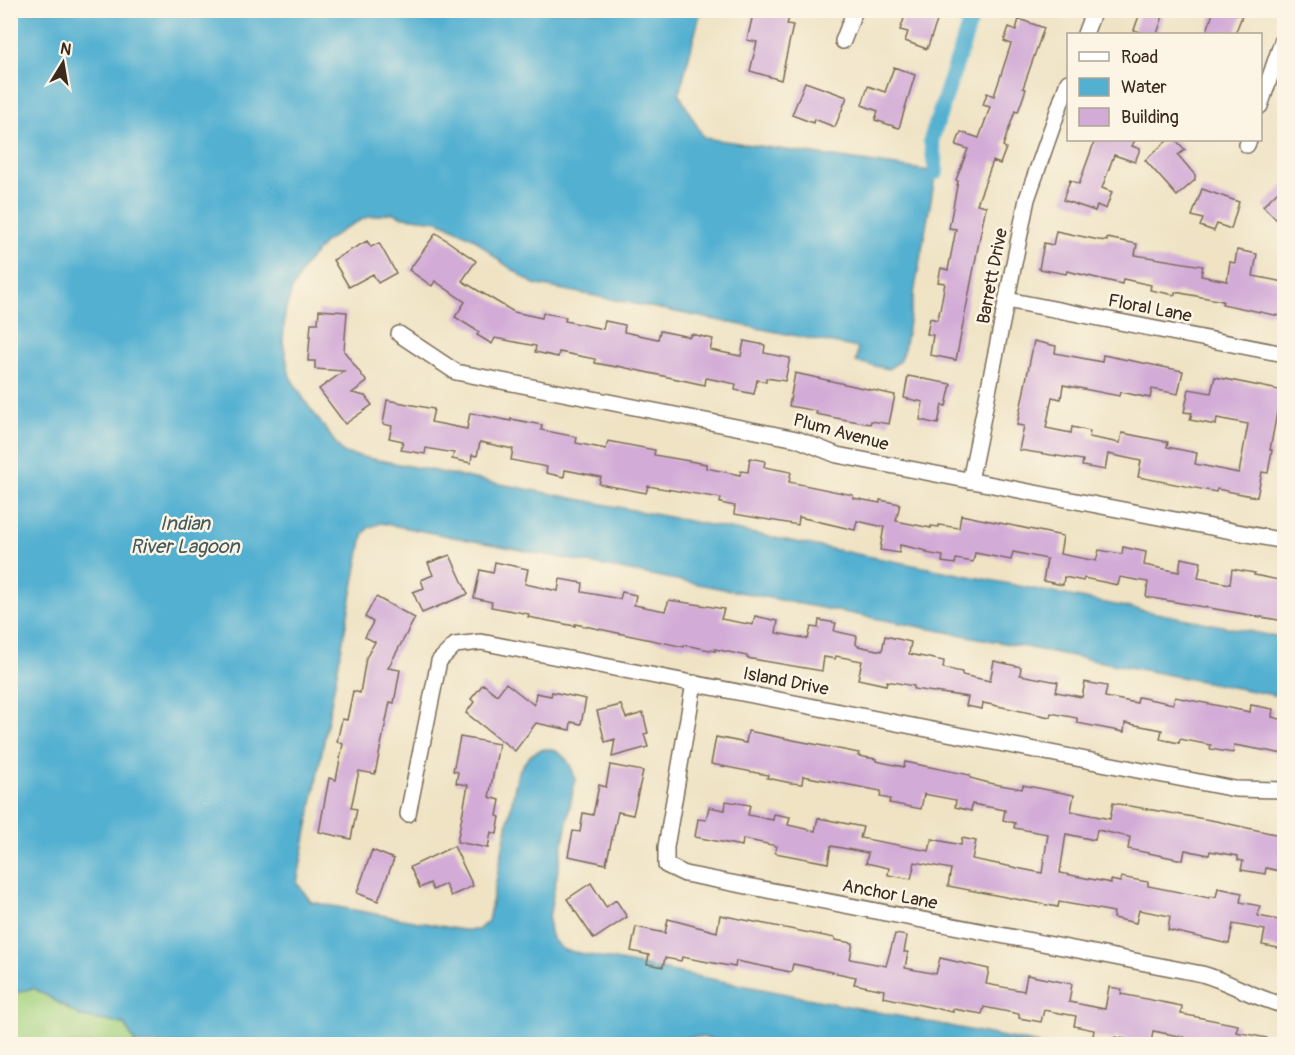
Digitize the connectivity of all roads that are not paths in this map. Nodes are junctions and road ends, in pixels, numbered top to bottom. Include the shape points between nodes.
1 (855, 10) edge
2 (1094, 10) edge
3 (1085, 33) edge
4 (1284, 36) edge
5 (843, 41) dead end
6 (1067, 85) edge
7 (1262, 100) edge
8 (1007, 300) junction
9 (399, 334) dead end
10 (1284, 354) edge
11 (970, 482) junction
12 (1284, 541) edge
13 (694, 683) junction
14 (1284, 790) edge
15 (408, 814) dead end
16 (1284, 1005) edge

1 - 5 street
2 - 3 street
4 - 7 street
6 - 8 street, Barrett Drive via 1027,199
8 - 10 street, Floral Lane
8 - 11 street, Barrett Drive
9 - 11 street, Plum Avenue via 456,372 797,439 837,454
11 - 12 street, Plum Avenue
13 - 14 street, Island Drive via 1234,789
13 - 15 street, Island Drive via 481,642 455,645 439,661
13 - 16 street, Anchor Lane via 666,865 685,874 1202,974 1258,999

